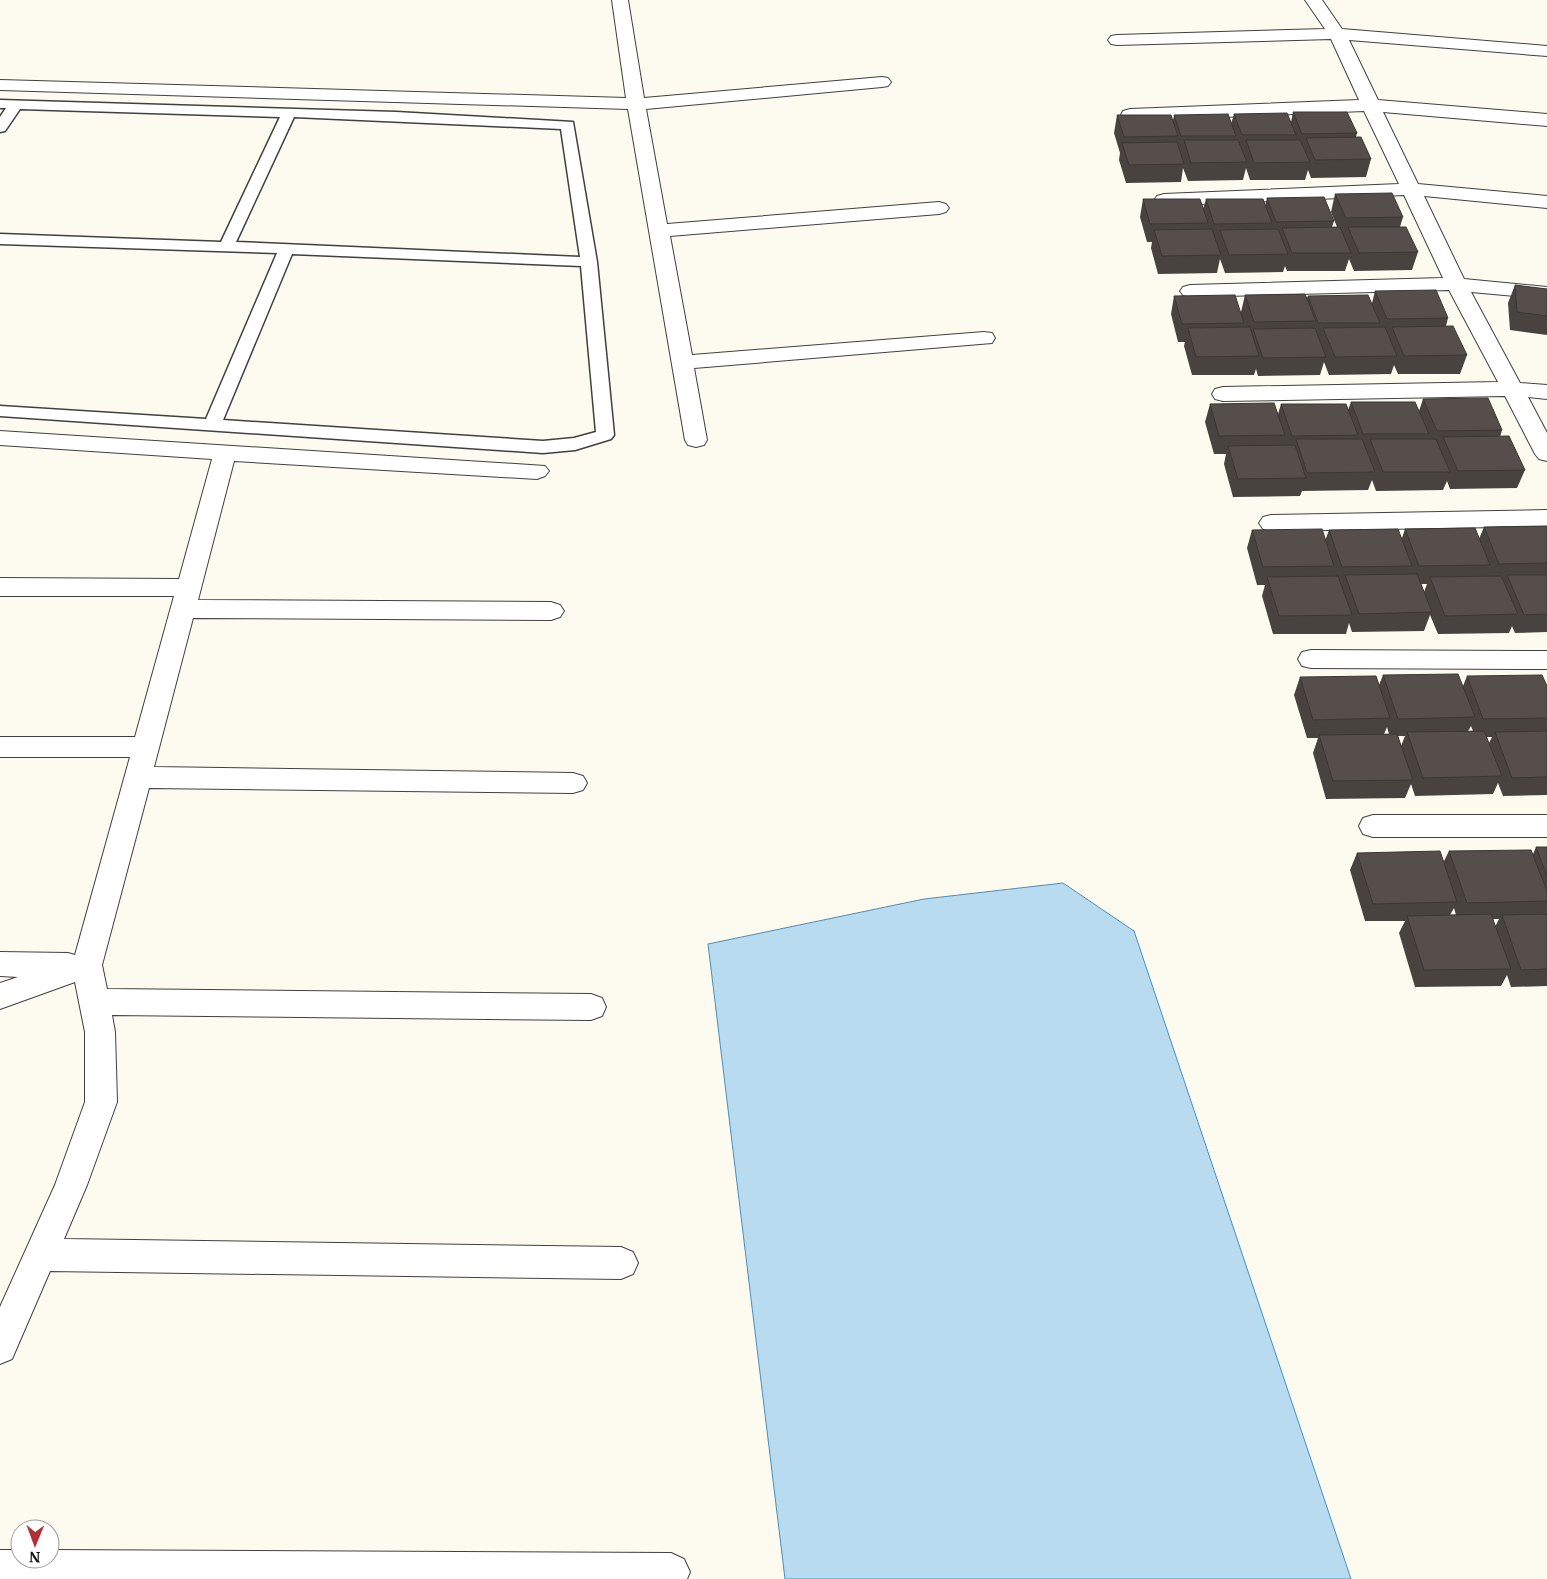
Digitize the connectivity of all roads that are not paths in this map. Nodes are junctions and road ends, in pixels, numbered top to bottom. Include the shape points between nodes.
1 (620, 0) edge
2 (1313, 0) edge
3 (1337, 34) junction
4 (1117, 40) dead end
5 (1547, 51) edge
6 (882, 82) dead end
7 (0, 84) edge
8 (0, 104) edge
9 (16, 104) junction
10 (636, 104) junction
11 (1369, 105) junction
12 (288, 113) junction
13 (1130, 115) edge
14 (1547, 120) edge
15 (0, 128) edge
16 (1412, 189) junction
17 (1164, 200) edge
18 (1547, 202) edge
19 (939, 208) dead end
20 (660, 232) junction
21 (0, 238) edge
22 (227, 246) junction
23 (287, 248) junction
24 (589, 262) junction
25 (1456, 284) junction
26 (1190, 291) dead end
27 (1547, 293) edge
28 (984, 338) dead end
29 (683, 362) junction
30 (1513, 389) junction
31 (1547, 392) edge
32 (1222, 394) dead end
33 (0, 411) edge
34 (212, 425) junction
35 (0, 438) edge
36 (696, 440) dead end
37 (225, 452) junction
38 (1547, 454) edge
39 (537, 471) dead end
40 (1547, 518) edge
41 (1271, 523) dead end
42 (0, 587) edge
43 (186, 598) junction
44 (551, 610) dead end
45 (1312, 659) dead end
46 (1547, 660) edge
47 (0, 747) edge
48 (147, 747) junction
49 (139, 777) junction
50 (573, 783) dead end
51 (1373, 826) dead end
52 (1547, 826) edge
53 (0, 964) edge
54 (87, 965) junction
55 (0, 996) edge
56 (94, 1002) junction
57 (591, 1007) dead end
58 (40, 1256) junction
59 (621, 1263) dead end
60 (0, 1347) edge
61 (0, 1570) edge
62 (671, 1572) dead end

1 - 10 street
2 - 3 street
3 - 4 street
3 - 5 street
3 - 11 street
6 - 10 street
7 - 10 street
8 - 9 lane
9 - 12 lane
9 - 15 lane
10 - 20 street
11 - 13 street
11 - 14 street
11 - 16 street
12 - 22 lane
12 - 24 lane via 568,125
16 - 17 street
16 - 18 street
16 - 25 street
19 - 20 street
20 - 29 street
21 - 22 lane
22 - 23 lane
23 - 24 lane
23 - 34 lane
24 - 34 lane via 605,435 575,444 543,447
25 - 26 street
25 - 27 street
25 - 30 street
28 - 29 street
29 - 36 street
30 - 31 street
30 - 32 street
30 - 38 street
33 - 34 lane
35 - 37 street
37 - 39 street
37 - 43 street
40 - 41 street
42 - 43 street
43 - 44 street
43 - 48 street
45 - 46 street
47 - 48 street
48 - 49 street
49 - 50 street
49 - 54 street
51 - 52 street
53 - 54 street
54 - 55 street
54 - 56 street
56 - 57 street
56 - 58 street via 100,1032 101,1102 71,1185
58 - 59 street
58 - 60 street
61 - 62 street

